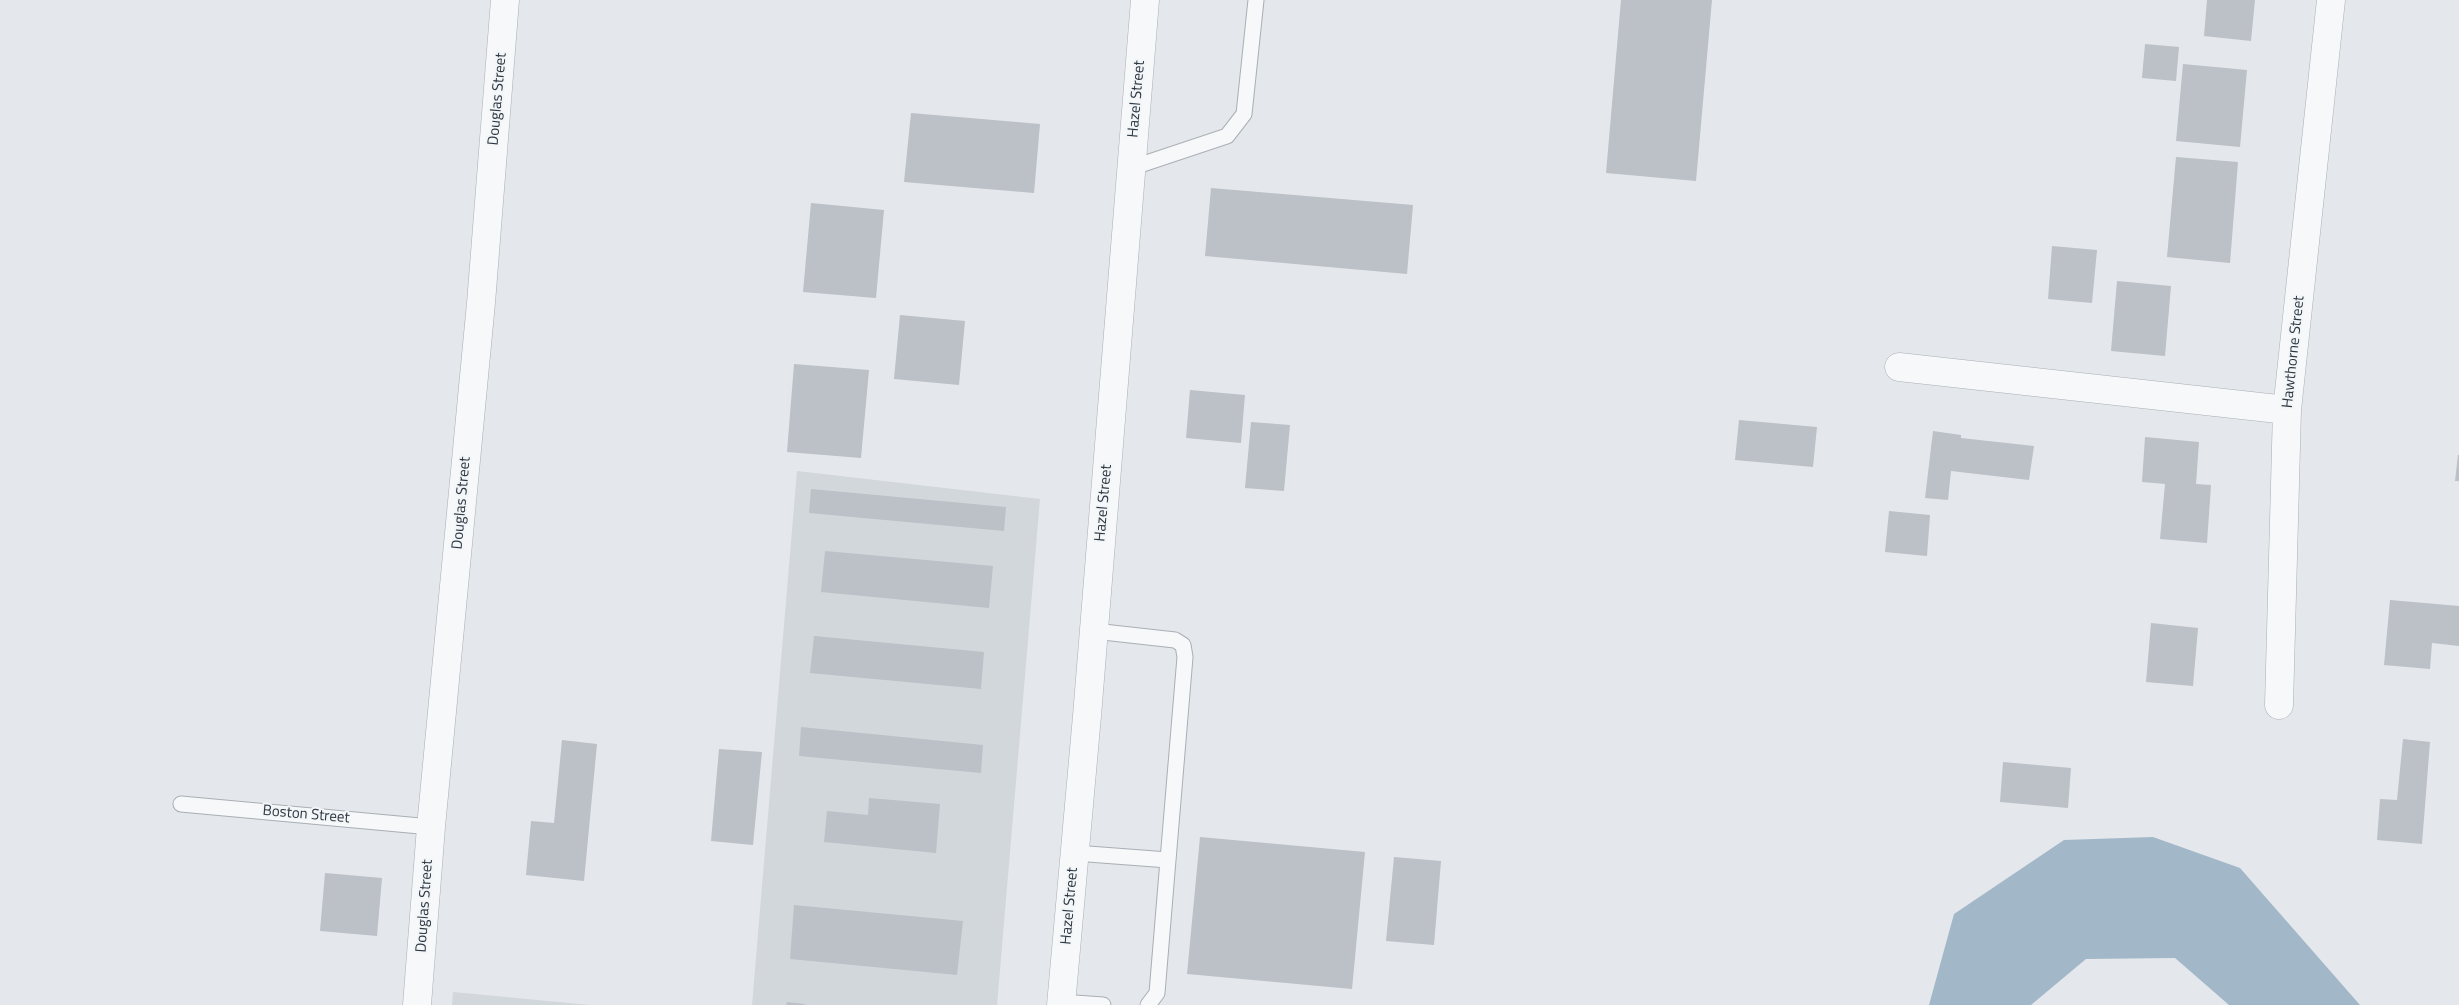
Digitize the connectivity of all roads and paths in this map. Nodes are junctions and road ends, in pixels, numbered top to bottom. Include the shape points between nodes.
1 (505, 0) edge
2 (1145, 0) edge
3 (1256, 0) edge
4 (2331, 0) edge
5 (1131, 168) junction
6 (1899, 367) dead end
7 (2287, 410) junction
8 (1094, 631) junction
9 (2278, 705) dead end
10 (181, 804) dead end
11 (431, 827) junction
12 (1075, 853) junction
13 (1168, 860) junction
14 (1061, 1004) edge
15 (418, 1005) edge
16 (1103, 1005) edge
17 (1148, 1005) edge

1 - 11 street, Douglas Street via 480,313
2 - 5 street, Hazel Street
3 - 5 lane via 1244,114 1227,136
4 - 7 street, Hawthorne Street
5 - 8 street, Hazel Street
6 - 7 street
7 - 9 street, Hawthorne Street
8 - 12 street, Hazel Street
8 - 13 lane via 1175,640 1183,645 1185,657
10 - 11 lane, Boston Street
11 - 15 street, Douglas Street
12 - 13 lane
12 - 14 street, Hazel Street
13 - 17 lane via 1156,993
14 - 16 lane

